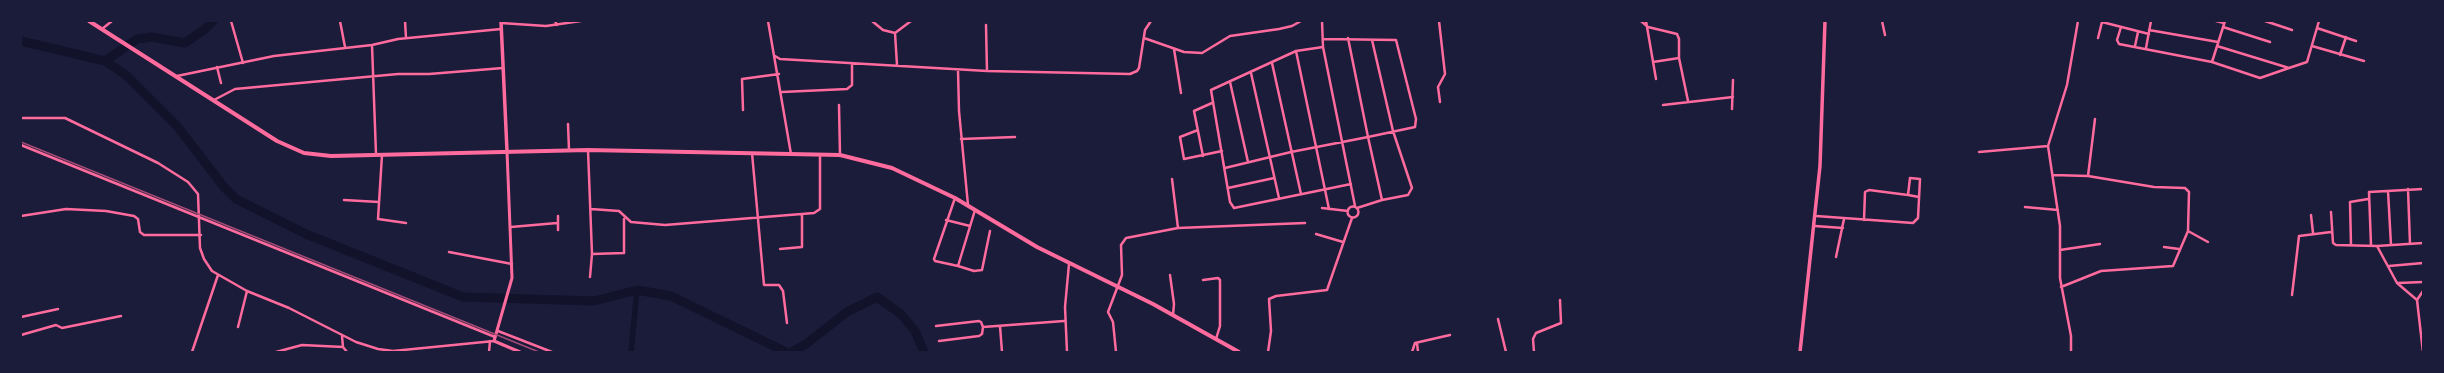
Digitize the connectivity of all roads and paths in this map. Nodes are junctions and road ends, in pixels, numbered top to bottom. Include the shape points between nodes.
1 (88, 21) edge
2 (112, 21) edge
3 (231, 21) edge
4 (340, 21) edge
5 (405, 21) edge
6 (555, 21) edge
7 (581, 21) edge
8 (768, 21) edge
9 (872, 21) edge
10 (911, 21) edge
11 (1151, 21) edge
12 (1301, 21) edge
13 (1322, 21) edge
14 (1439, 21) edge
15 (1640, 21) edge
16 (1646, 21) edge
17 (1825, 21) edge
18 (1882, 21) edge
19 (2078, 21) edge
20 (2151, 21) edge
21 (2216, 21) edge
22 (2265, 21) edge
23 (2319, 21) edge
24 (501, 22) edge
25 (2224, 22) edge
26 (557, 25) junction
27 (986, 25) dead end
28 (1648, 27) junction
29 (2121, 27) junction
30 (2223, 27) junction
31 (501, 28) junction
32 (2317, 28) junction
33 (102, 30) junction
34 (2149, 30) junction
35 (2292, 30) dead end
36 (2138, 32) junction
37 (895, 33) junction
38 (2149, 34) junction
39 (1885, 35) dead end
40 (2346, 37) junction
41 (406, 38) junction
42 (1144, 38) junction
43 (1348, 38) junction
44 (2098, 38) dead end
45 (1323, 39) junction
46 (1372, 40) junction
47 (2356, 41) dead end
48 (2218, 42) junction
49 (2270, 42) dead end
50 (372, 45) junction
51 (2135, 46) junction
52 (2217, 46) junction
53 (2312, 46) junction
54 (344, 47) junction
55 (1322, 47) junction
56 (2146, 48) junction
57 (1174, 49) junction
58 (1296, 51) junction
59 (2340, 55) junction
60 (775, 56) junction
61 (1679, 58) junction
62 (2364, 61) dead end
63 (1653, 62) junction
64 (2212, 62) junction
65 (243, 63) junction
66 (1272, 63) junction
67 (852, 64) junction
68 (897, 65) junction
69 (217, 67) junction
70 (503, 68) junction
71 (2289, 68) junction
72 (958, 70) junction
73 (987, 72) junction
74 (1251, 73) junction
75 (779, 74) junction
76 (177, 76) junction
77 (374, 76) junction
78 (1656, 79) dead end
79 (1733, 80) dead end
80 (1230, 82) junction
81 (221, 83) dead end
82 (782, 92) junction
83 (1181, 93) dead end
84 (1733, 97) junction
85 (214, 100) junction
86 (1688, 101) junction
87 (1440, 102) dead end
88 (1212, 103) junction
89 (839, 105) dead end
90 (1662, 105) dead end
91 (1732, 108) dead end
92 (744, 110) dead end
93 (21, 118) edge
94 (2095, 119) dead end
95 (568, 124) dead end
96 (1198, 130) junction
97 (1393, 131) junction
98 (1015, 137) dead end
99 (1368, 138) junction
100 (961, 139) junction
101 (1342, 143) junction
102 (21, 145) edge
103 (2048, 146) junction
104 (1315, 148) junction
105 (569, 150) junction
106 (588, 150) junction
107 (507, 151) junction
108 (1222, 151) junction
109 (1291, 152) junction
110 (1979, 152) dead end
111 (752, 153) junction
112 (376, 154) junction
113 (382, 154) junction
114 (791, 154) junction
115 (820, 155) junction
116 (840, 155) junction
117 (1204, 156) junction
118 (1269, 157) junction
119 (1248, 162) junction
120 (1225, 168) junction
121 (2053, 175) junction
122 (2088, 176) junction
123 (1274, 178) junction
124 (1172, 179) dead end
125 (1351, 184) junction
126 (1228, 188) junction
127 (1324, 188) junction
128 (2408, 189) junction
129 (2423, 189) edge
130 (2388, 191) junction
131 (1301, 194) junction
132 (1908, 194) junction
133 (1919, 197) junction
134 (955, 198) junction
135 (1279, 198) junction
136 (2368, 199) junction
137 (344, 200) dead end
138 (1382, 200) junction
139 (379, 202) junction
140 (968, 206) junction
141 (2025, 206) dead end
142 (1356, 207) junction
143 (1322, 208) dead end
144 (591, 209) junction
145 (1329, 209) junction
146 (975, 210) junction
147 (2058, 210) junction
148 (1348, 211) junction
149 (2331, 212) dead end
150 (802, 214) junction
151 (2311, 215) dead end
152 (21, 216) edge
153 (558, 216) dead end
154 (1816, 216) junction
155 (199, 217) junction
156 (756, 217) junction
157 (624, 218) junction
158 (1352, 218) junction
159 (1844, 218) junction
160 (946, 220) junction
161 (1864, 220) junction
162 (406, 224) dead end
163 (557, 224) junction
164 (1305, 224) dead end
165 (970, 226) junction
166 (1815, 226) junction
167 (511, 227) junction
168 (1178, 228) junction
169 (1843, 228) junction
170 (558, 230) dead end
171 (990, 231) dead end
172 (2188, 231) junction
173 (2331, 232) junction
174 (2313, 233) junction
175 (1316, 234) dead end
176 (201, 235) junction
177 (1343, 242) junction
178 (2208, 242) dead end
179 (2100, 244) dead end
180 (2410, 244) junction
181 (2423, 244) edge
182 (2351, 245) junction
183 (2372, 245) junction
184 (2391, 245) junction
185 (2377, 246) junction
186 (2164, 247) dead end
187 (780, 249) dead end
188 (2179, 249) junction
189 (2060, 250) junction
190 (449, 252) dead end
191 (592, 254) junction
192 (1836, 257) dead end
193 (2423, 263) edge
194 (512, 264) junction
195 (1069, 264) junction
196 (958, 266) junction
197 (2389, 266) junction
198 (218, 275) junction
199 (1170, 276) dead end
200 (590, 277) dead end
201 (1203, 280) dead end
202 (2423, 282) edge
203 (2397, 283) junction
204 (1117, 286) junction
205 (2061, 287) junction
206 (247, 291) junction
207 (2423, 291) edge
208 (2292, 295) dead end
209 (1560, 300) dead end
210 (2417, 300) junction
211 (58, 309) dead end
212 (121, 316) dead end
213 (1173, 316) junction
214 (21, 318) edge
215 (1498, 319) dead end
216 (1064, 321) junction
217 (787, 323) dead end
218 (936, 326) dead end
219 (1000, 326) junction
220 (238, 327) dead end
221 (983, 327) junction
222 (498, 331) junction
223 (1450, 334) dead end
224 (21, 335) edge
225 (342, 335) junction
226 (495, 340) junction
227 (1216, 340) junction
228 (490, 341) junction
229 (938, 341) dead end
230 (1417, 342) junction
231 (343, 347) junction
232 (1234, 351) edge
233 (192, 352) edge
234 (276, 352) edge
235 (347, 352) edge
236 (489, 352) edge
237 (520, 352) edge
238 (552, 352) edge
239 (1002, 352) edge
240 (1067, 352) edge
241 (1116, 352) edge
242 (1240, 352) edge
243 (1268, 352) edge
244 (1412, 352) edge
245 (1418, 352) edge
246 (1506, 352) edge
247 (1534, 352) edge
248 (1800, 352) edge
249 (2071, 352) edge
250 (2423, 352) edge

1 - 33 highway
2 - 33 street
3 - 65 street
4 - 54 street
5 - 41 street
6 - 26 street
7 - 26 street
8 - 60 street
9 - 37 street via 883,30
10 - 37 street
11 - 42 street via 1146,26
12 - 57 street via 1286,28 1230,36 1202,53
13 - 45 street
14 - 87 street via 1445,72 1438,87
15 - 28 street
16 - 28 street
17 - 154 main road
18 - 39 street
19 - 103 street via 2067,85
20 - 34 street
21 - 25 street
22 - 35 street
23 - 32 street
24 - 26 street
24 - 31 main road
25 - 30 street
27 - 73 street
28 - 61 street via 1677,34
28 - 63 street
29 - 36 street
29 - 44 street via 2102,22
29 - 51 street via 2118,42
30 - 48 street
30 - 49 street
31 - 41 street
31 - 70 main road
32 - 40 street
32 - 53 street
33 - 76 highway
34 - 38 street
34 - 48 street
36 - 38 street
36 - 51 street
37 - 68 street
38 - 56 street
40 - 47 street
40 - 59 street
41 - 50 street
42 - 57 street
42 - 73 street via 1139,68 1134,73 1094,75
43 - 45 street
43 - 46 street
43 - 99 street
45 - 55 street
46 - 97 street
46 - 97 street via 1394,39 1398,42 1416,126
48 - 52 street
50 - 54 street
50 - 77 street
51 - 56 street
52 - 64 street
52 - 71 street
53 - 59 street
53 - 71 street via 2306,63
54 - 65 street via 274,56
55 - 58 street
55 - 101 street
56 - 64 street
57 - 83 street
58 - 66 street
58 - 104 street
59 - 62 street
60 - 67 street via 780,59
60 - 75 street
61 - 63 street
61 - 86 street
63 - 78 street
64 - 71 street via 2262,78
65 - 69 street
66 - 74 street
66 - 109 street
67 - 68 street
67 - 82 street via 852,85 847,88
68 - 72 street
69 - 76 street
69 - 81 street
70 - 77 street
70 - 107 main road
72 - 73 street
72 - 100 street
74 - 80 street
74 - 118 street
75 - 82 street
75 - 92 street via 742,80
76 - 85 highway
77 - 85 street via 235,89
77 - 112 street
79 - 84 street
80 - 88 street via 1211,90
80 - 119 street
82 - 114 street
84 - 86 street
84 - 91 street
85 - 112 highway via 277,141 304,154
86 - 90 street
88 - 96 street via 1195,109
88 - 108 street
89 - 116 street
93 - 155 street via 65,118 158,163 196,190
94 - 122 street
95 - 105 street
96 - 117 street
96 - 117 street via 1180,137 1183,157 1186,159
97 - 99 street
97 - 138 street via 1411,192 1408,195
98 - 100 street
99 - 101 street
99 - 138 street
100 - 140 street
101 - 104 street
101 - 125 street
102 - 155 street
103 - 110 street
103 - 121 street
104 - 109 street
104 - 127 street
105 - 106 highway
105 - 107 highway
106 - 111 highway
106 - 144 street
107 - 113 highway
107 - 167 street
108 - 117 street
108 - 120 street
109 - 118 street
109 - 131 street
111 - 114 highway
111 - 156 street
112 - 113 highway
113 - 139 street
114 - 115 highway
115 - 116 highway
115 - 150 street via 820,209 814,213
116 - 134 highway via 892,168
118 - 119 street
118 - 123 street
119 - 120 street
120 - 126 street
121 - 122 street
121 - 147 street
122 - 172 street via 2154,187 2187,188
123 - 126 street
123 - 135 street
124 - 168 street
125 - 127 street
125 - 142 street
126 - 135 street via 1232,207
127 - 131 street
127 - 145 street
128 - 129 street
128 - 130 street
128 - 180 street
130 - 136 street via 2369,192
130 - 184 street
131 - 135 street
132 - 133 street
132 - 133 street via 1910,178 1918,178 1921,181
132 - 161 street via 1867,191 1864,194
133 - 161 street via 1918,218 1913,223
134 - 140 highway
134 - 160 street
136 - 182 street via 2350,202
136 - 183 street
137 - 139 street
138 - 142 street
139 - 162 street via 379,220
140 - 146 highway
141 - 147 street
142 - 148 street
142 - 158 street via 1359,213
143 - 145 street
144 - 157 street via 618,211
144 - 191 street
145 - 148 street
146 - 165 street
146 - 195 highway
147 - 189 street
148 - 158 street
149 - 173 street
150 - 156 street
150 - 187 street via 802,247
151 - 174 street
152 - 176 street via 66,209 106,211 134,216 138,219 140,232 144,235
153 - 163 street
154 - 159 street
154 - 166 main road
155 - 176 street
155 - 226 street via 481,330
156 - 157 street via 665,225 631,222
156 - 217 street via 764,285 779,285
157 - 191 street via 624,253
158 - 177 street
159 - 161 street
159 - 169 street
160 - 165 street
160 - 196 street via 934,260
163 - 167 street
163 - 170 street
164 - 168 street
165 - 196 street
166 - 169 street
166 - 248 main road
167 - 194 street
168 - 204 street via 1126,238 1123,241 1122,273
169 - 192 street
171 - 196 street via 982,270 974,271
172 - 178 street
172 - 188 street
173 - 174 street
173 - 182 street via 2334,245
174 - 208 street via 2299,236
175 - 177 street
176 - 198 street via 200,248 204,259
177 - 243 street via 1327,290 1269,299 1271,331
179 - 189 street
180 - 181 street
180 - 184 street
182 - 183 street
183 - 185 street
184 - 185 street
185 - 197 street
186 - 188 street
188 - 205 street via 2174,264 2170,267 2101,271
189 - 205 street
190 - 194 street
191 - 200 street
193 - 197 street
194 - 222 street via 509,292
195 - 204 highway
195 - 216 street
197 - 203 street
198 - 206 street
198 - 233 street
199 - 213 street
201 - 227 street via 1220,280 1220,326
202 - 203 street
203 - 210 street
204 - 213 highway
204 - 241 street via 1108,312 1113,322
205 - 249 street via 2071,336
206 - 220 street
206 - 225 street via 289,308
207 - 210 street
209 - 247 street via 1561,324 1536,333 1533,339
210 - 250 street
211 - 214 street
212 - 224 street via 62,328 56,325
213 - 227 highway
215 - 246 street
216 - 219 street
216 - 240 street
218 - 221 street via 979,321
219 - 221 street
219 - 239 street
221 - 229 street via 982,334 978,336
222 - 226 street
222 - 238 street
223 - 230 street
225 - 228 street via 367,346 386,350 446,347
225 - 231 street
226 - 228 street
226 - 237 street
227 - 232 highway
228 - 236 street
230 - 244 street via 1412,345
230 - 245 street
231 - 234 street via 302,345
231 - 235 street
232 - 242 highway

